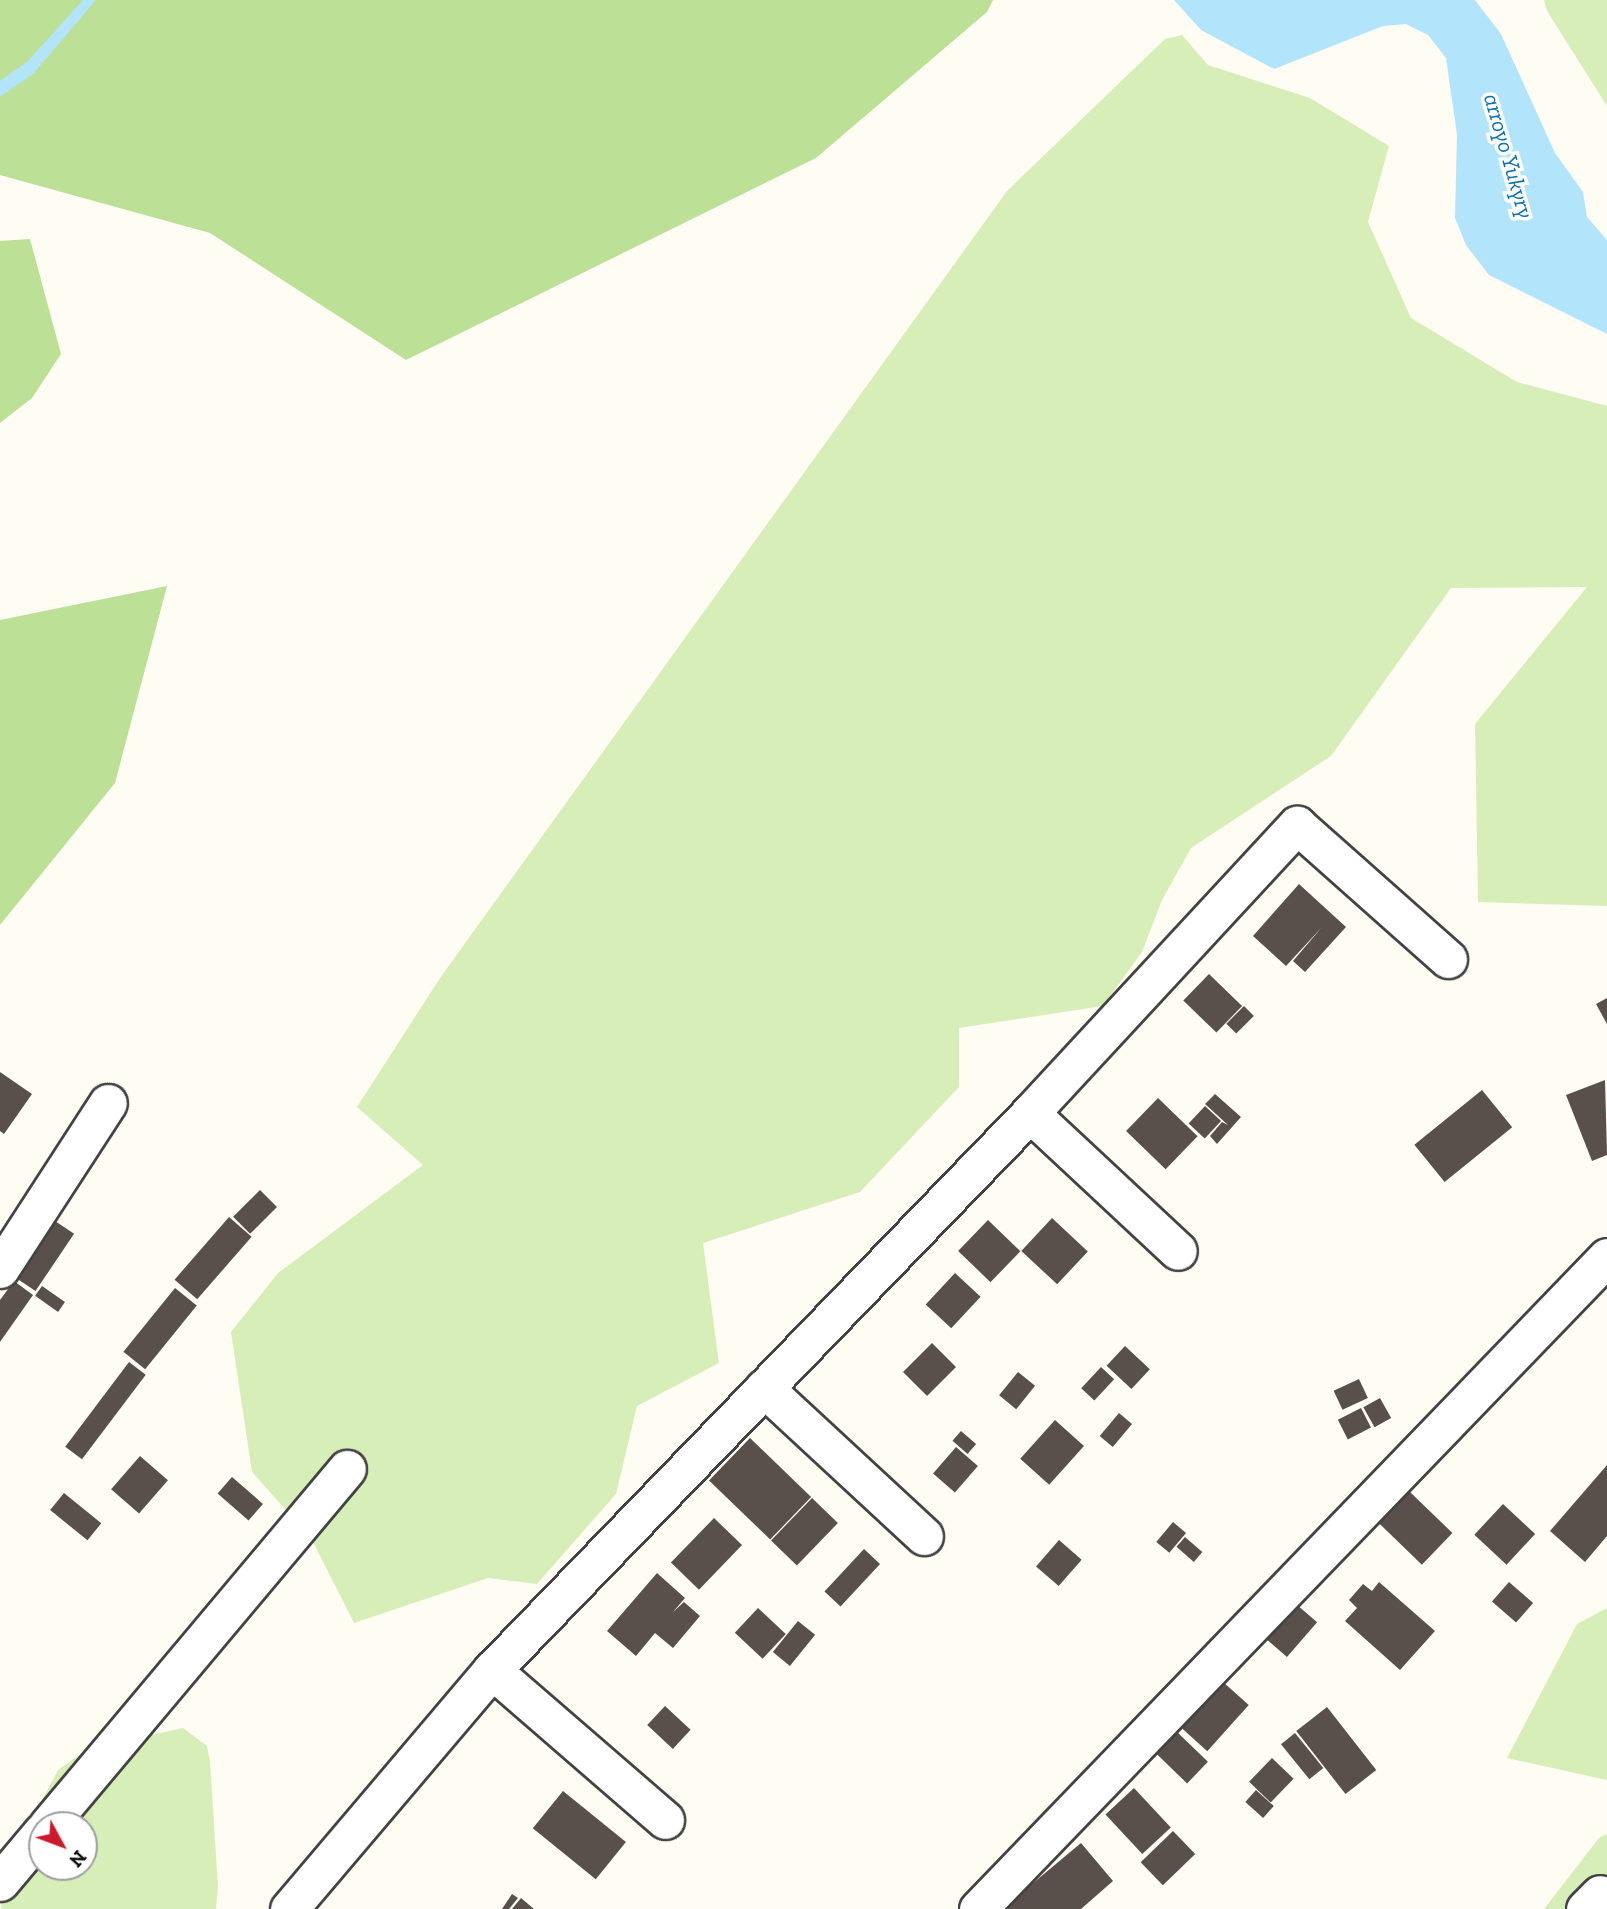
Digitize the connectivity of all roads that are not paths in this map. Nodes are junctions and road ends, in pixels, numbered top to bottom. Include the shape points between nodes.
1 (1448, 959) dead end
2 (108, 1103) dead end
3 (1030, 1113) junction
4 (1178, 1251) dead end
5 (1607, 1257) edge
6 (0, 1269) edge
7 (764, 1388) junction
8 (347, 1469) dead end
9 (924, 1536) dead end
10 (492, 1670) junction
11 (60, 1811) edge
12 (666, 1820) dead end
13 (28, 1849) edge
14 (0, 1882) edge
15 (289, 1909) edge
16 (978, 1909) edge

1 - 3 street via 1297,825
2 - 6 street
3 - 4 street
3 - 7 street
5 - 16 street
7 - 9 street
7 - 10 street
8 - 11 street
10 - 12 street
10 - 15 street
13 - 14 street

